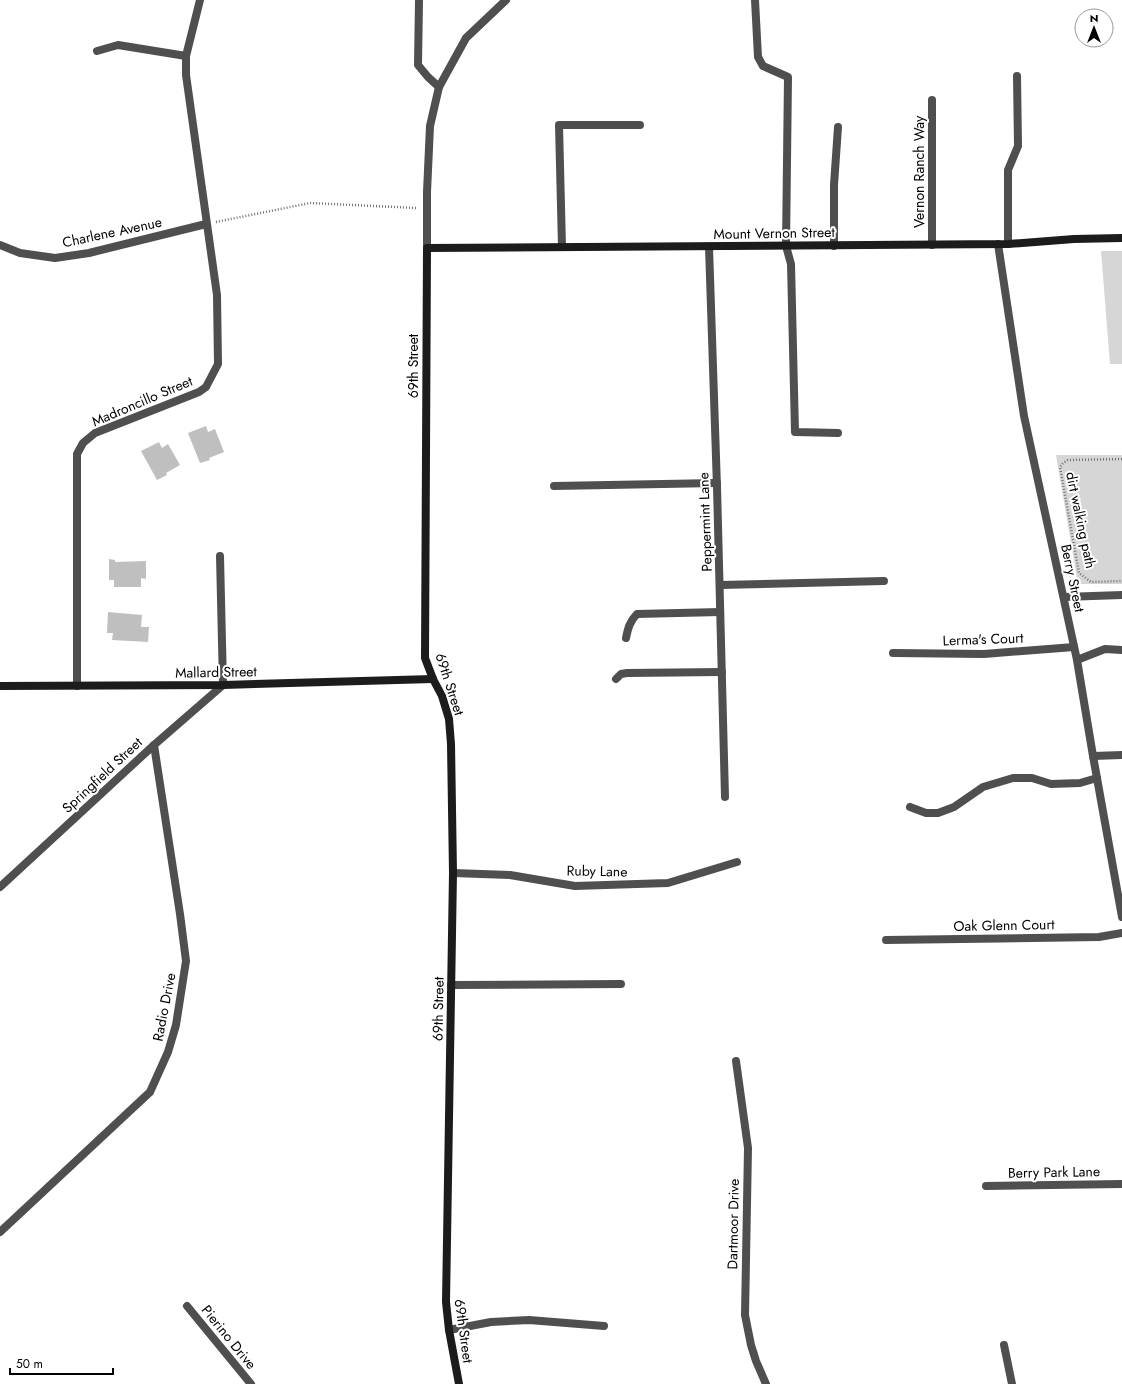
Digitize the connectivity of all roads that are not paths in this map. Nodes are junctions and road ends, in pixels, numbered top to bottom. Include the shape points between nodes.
1 (200, 0) edge
2 (419, 0) edge
3 (506, 0) edge
4 (755, 0) edge
5 (97, 51) dead end
6 (186, 56) junction
7 (1017, 76) dead end
8 (439, 87) junction
9 (932, 100) dead end
10 (640, 126) dead end
11 (838, 127) dead end
12 (206, 224) junction
13 (1122, 238) edge
14 (998, 244) junction
15 (1008, 244) junction
16 (0, 245) edge
17 (932, 245) junction
18 (786, 246) junction
19 (834, 246) junction
20 (562, 247) junction
21 (709, 247) junction
22 (427, 248) junction
23 (838, 433) dead end
24 (717, 483) junction
25 (554, 486) dead end
26 (220, 556) dead end
27 (884, 581) dead end
28 (720, 585) junction
29 (1122, 595) edge
30 (1064, 598) junction
31 (720, 612) junction
32 (626, 638) dead end
33 (1074, 647) junction
34 (1122, 650) edge
35 (893, 653) dead end
36 (1077, 660) junction
37 (722, 672) junction
38 (433, 679) junction
39 (616, 680) dead end
40 (223, 685) junction
41 (0, 686) edge
42 (77, 686) junction
43 (154, 745) junction
44 (1122, 755) edge
45 (1092, 756) junction
46 (1097, 778) junction
47 (725, 796) dead end
48 (910, 806) dead end
49 (737, 862) dead end
50 (453, 873) junction
51 (0, 886) edge
52 (1122, 914) edge
53 (1122, 933) edge
54 (886, 940) dead end
55 (621, 984) dead end
56 (451, 985) junction
57 (736, 1061) dead end
58 (1122, 1184) edge
59 (986, 1186) dead end
60 (0, 1232) edge
61 (187, 1306) dead end
62 (604, 1326) dead end
63 (449, 1330) junction
64 (1004, 1346) dead end
65 (251, 1384) edge
66 (459, 1384) edge
67 (766, 1384) edge
68 (1012, 1384) edge

1 - 6 street, Madroncillo Street
2 - 8 street via 418,65
3 - 8 street, 69th Street via 466,38
4 - 18 street via 758,56 763,66 788,77
5 - 6 street via 118,45
6 - 12 street, Madroncillo Street via 186,75
7 - 15 street via 1018,146 1008,170
8 - 22 street, 69th Street via 430,126
9 - 17 street, Vernon Ranch Way
10 - 20 street via 559,125
11 - 19 street via 834,185
12 - 16 street, Charlene Avenue via 89,253 55,258 20,253
12 - 42 street, Madroncillo Street via 217,295 218,364 206,387 95,433 83,443 77,454
13 - 15 street, Mount Vernon Street
14 - 15 street, Mount Vernon Street
14 - 17 street, Mount Vernon Street
14 - 30 street, Berry Street via 1024,416
17 - 19 street, Mount Vernon Street
18 - 19 street, Mount Vernon Street
18 - 21 street, Mount Vernon Street
18 - 23 street via 791,264 795,432
20 - 21 street, Mount Vernon Street
20 - 22 street, Mount Vernon Street
21 - 24 street, Peppermint Lane
22 - 38 street, 69th Street via 425,658
24 - 25 street
24 - 28 street, Peppermint Lane
26 - 40 street
27 - 28 street
28 - 31 street, Peppermint Lane
29 - 30 street
30 - 33 street, Berry Street
31 - 32 street via 637,614 631,620
31 - 37 street, Peppermint Lane
33 - 35 street, Lerma's Court via 984,654
33 - 36 street, Berry Street
34 - 36 street via 1105,649
36 - 45 street, Berry Street
37 - 39 street via 627,673 621,674
37 - 47 street, Peppermint Lane
38 - 40 street, Mallard Street
38 - 50 street, 69th Street via 442,696 449,719
40 - 42 street, Mallard Street
40 - 43 street, Springfield Street
41 - 42 street, Mallard Street
43 - 51 street, Springfield Street
43 - 60 street, Radio Drive via 186,961 176,1025 168,1052 150,1092
44 - 45 street
45 - 46 street, Berry Street
46 - 48 street via 1080,783 1051,784 1032,778 1013,778 983,787 938,813 926,813
46 - 52 street, Berry Street
49 - 50 street, Ruby Lane via 668,884 575,886 510,875
50 - 56 street, 69th Street
53 - 54 street, Oak Glenn Court via 1099,937
55 - 56 street
56 - 63 street, 69th Street via 446,1302
57 - 67 street, Dartmoor Drive via 748,1148 745,1315 751,1346
58 - 59 street, Berry Park Lane
61 - 65 street, Pierino Drive
62 - 63 street via 529,1320 491,1322
63 - 66 street, 69th Street
64 - 68 street

